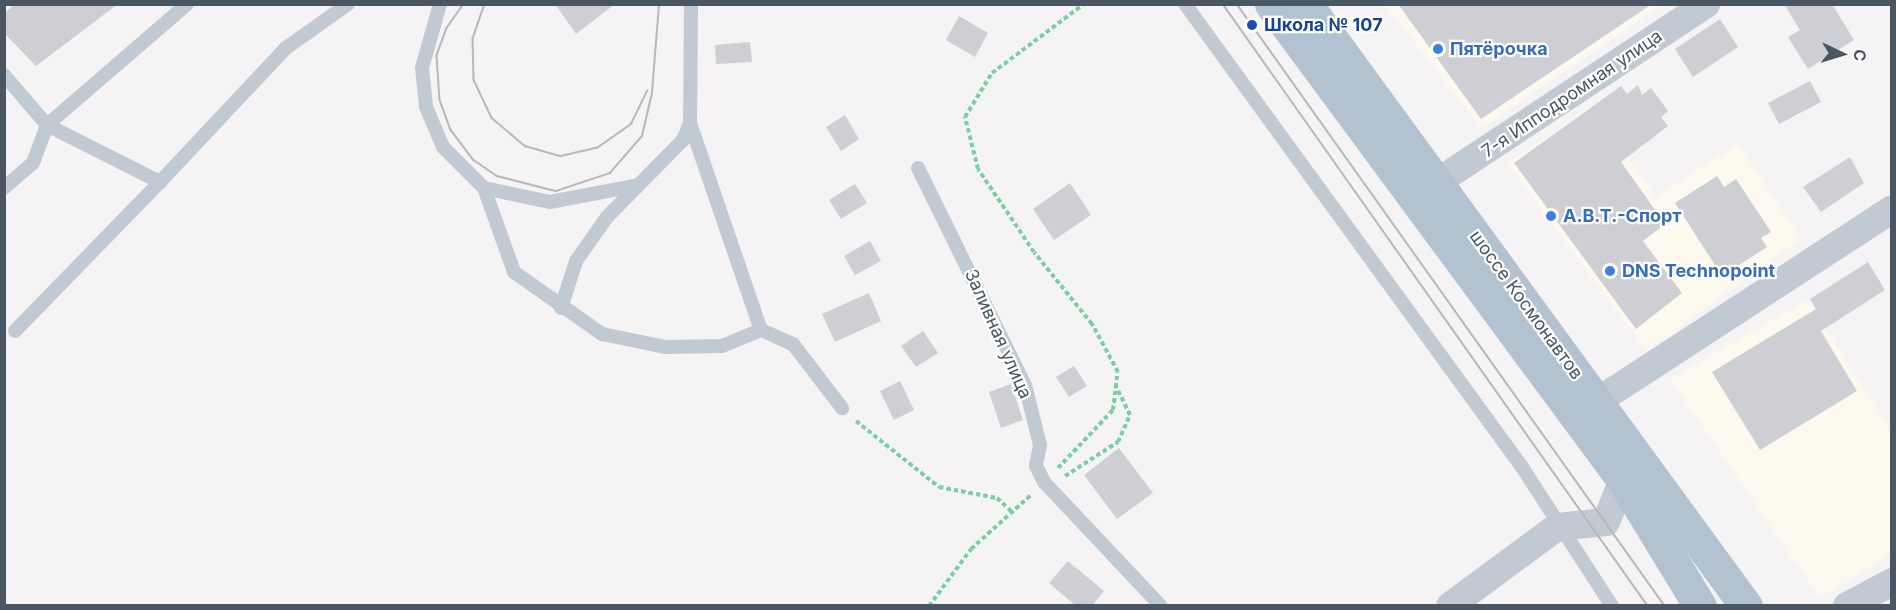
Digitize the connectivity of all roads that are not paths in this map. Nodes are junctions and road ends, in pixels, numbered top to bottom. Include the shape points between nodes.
1 (187, 4) edge
2 (348, 4) edge
3 (440, 4) edge
4 (691, 4) edge
5 (1185, 4) edge
6 (1271, 4) edge
7 (1306, 4) edge
8 (1706, 4) edge
9 (4, 75) edge
10 (690, 123) junction
11 (47, 125) junction
12 (918, 168) dead end
13 (159, 182) junction
14 (1437, 183) junction
15 (635, 186) junction
16 (4, 188) edge
17 (484, 188) junction
18 (1892, 209) edge
19 (561, 308) junction
20 (761, 330) junction
21 (15, 331) dead end
22 (1598, 401) junction
23 (842, 408) road end
24 (1623, 480) junction
25 (1557, 527) junction
26 (1892, 582) edge
27 (1161, 606) edge
28 (1450, 606) edge
29 (1612, 606) edge
30 (1700, 606) edge
31 (1746, 606) edge
32 (1847, 606) edge

1 - 11 lane
2 - 13 lane via 286,48
3 - 17 lane via 422,68 426,107 453,160
4 - 10 lane
5 - 25 lane via 1522,467
6 - 24 main road, шоссе Космонавтов
7 - 14 main road, шоссе Космонавтов
8 - 14 street, 7-я Ипподромная улица
9 - 11 lane
10 - 15 lane via 674,155
10 - 20 lane
11 - 13 lane
11 - 16 lane via 33,163
12 - 27 lane, Заливная улица via 1025,385 1040,445 1036,466 1044,482
13 - 21 lane
14 - 22 main road, шоссе Космонавтов
15 - 17 lane via 550,202
15 - 19 lane via 576,261
17 - 19 lane via 514,272
18 - 22 street
19 - 20 lane via 602,334 665,347 722,346
20 - 23 lane via 793,344
22 - 31 main road, шоссе Космонавтов
24 - 25 street via 1606,522
24 - 30 main road, шоссе Космонавтов
25 - 28 street
25 - 29 lane
26 - 32 street

